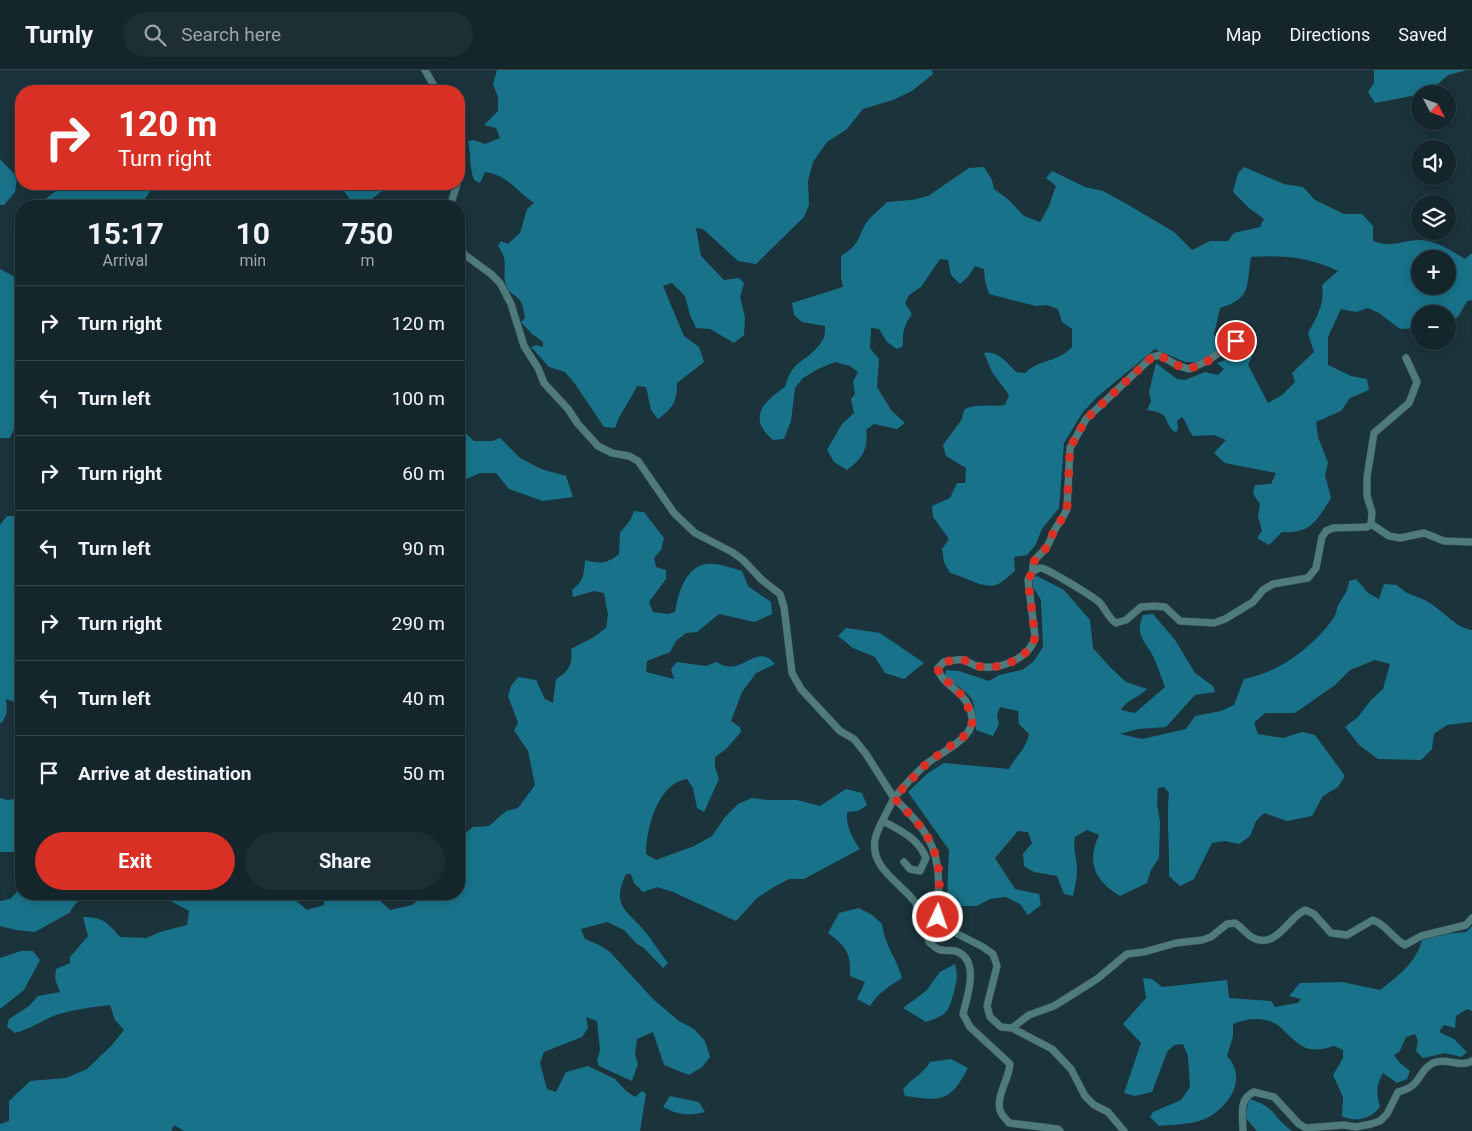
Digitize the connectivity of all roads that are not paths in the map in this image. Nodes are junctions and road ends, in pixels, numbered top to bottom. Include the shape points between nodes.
1 (425, 70) edge
2 (434, 85) edge
3 (465, 255) edge
4 (1236, 341) dead end
5 (1406, 358) dead end
6 (1371, 524) junction
7 (1472, 542) edge
8 (1033, 571) junction
9 (894, 798) junction
10 (884, 821) junction
11 (904, 862) dead end
12 (1472, 918) edge
13 (1012, 1028) junction
14 (1472, 1061) edge
15 (1358, 1129) edge
16 (1060, 1131) edge
17 (1124, 1131) edge
18 (1243, 1131) edge

1 - 2 street
3 - 9 street via 500,284 524,346 544,383 598,446 638,461 674,513 695,532 743,560 780,594 792,673 801,689 840,731 854,739
4 - 8 street via 1208,361 1189,369 1159,355 1152,357 1086,419 1070,448 1064,518 1048,546 1036,558
5 - 6 street via 1417,382 1409,403 1374,434 1371,447 1367,496 1372,512
6 - 7 street via 1394,537 1424,533 1444,540
6 - 8 street via 1326,531 1316,568 1308,578 1274,584 1263,590 1253,602 1214,623 1180,621 1165,607 1155,606 1141,607 1126,620 1116,623 1096,600 1085,593 1041,568
8 - 9 street via 1028,580 1035,637 1033,644 1027,653 1008,663 978,666 962,659 944,662 938,668 939,674 967,703 972,723 963,737 927,763
9 - 10 street
9 - 13 street via 923,830 935,851 940,881 938,917 946,928 993,954 997,966 987,1006 990,1017 1001,1026
10 - 11 street via 915,840 926,858 920,871
10 - 16 street via 875,839 881,868 915,902 923,917 929,942 939,950 964,955 970,966 970,979 963,1014 970,1027 1010,1064 1000,1111 1009,1123
12 - 13 street via 1466,925 1421,936 1405,945 1380,922 1373,920 1347,935 1331,933 1314,914 1305,910 1273,938 1261,941 1235,923 1227,924 1202,940 1127,954 1097,979 1054,1006 1029,1014
13 - 17 street via 1052,1049 1071,1069 1085,1096 1108,1112
14 - 15 street via 1465,1064 1442,1061 1425,1069 1417,1084 1398,1092 1387,1114
15 - 18 street via 1344,1125 1306,1128 1274,1097 1254,1092 1244,1098 1242,1105

